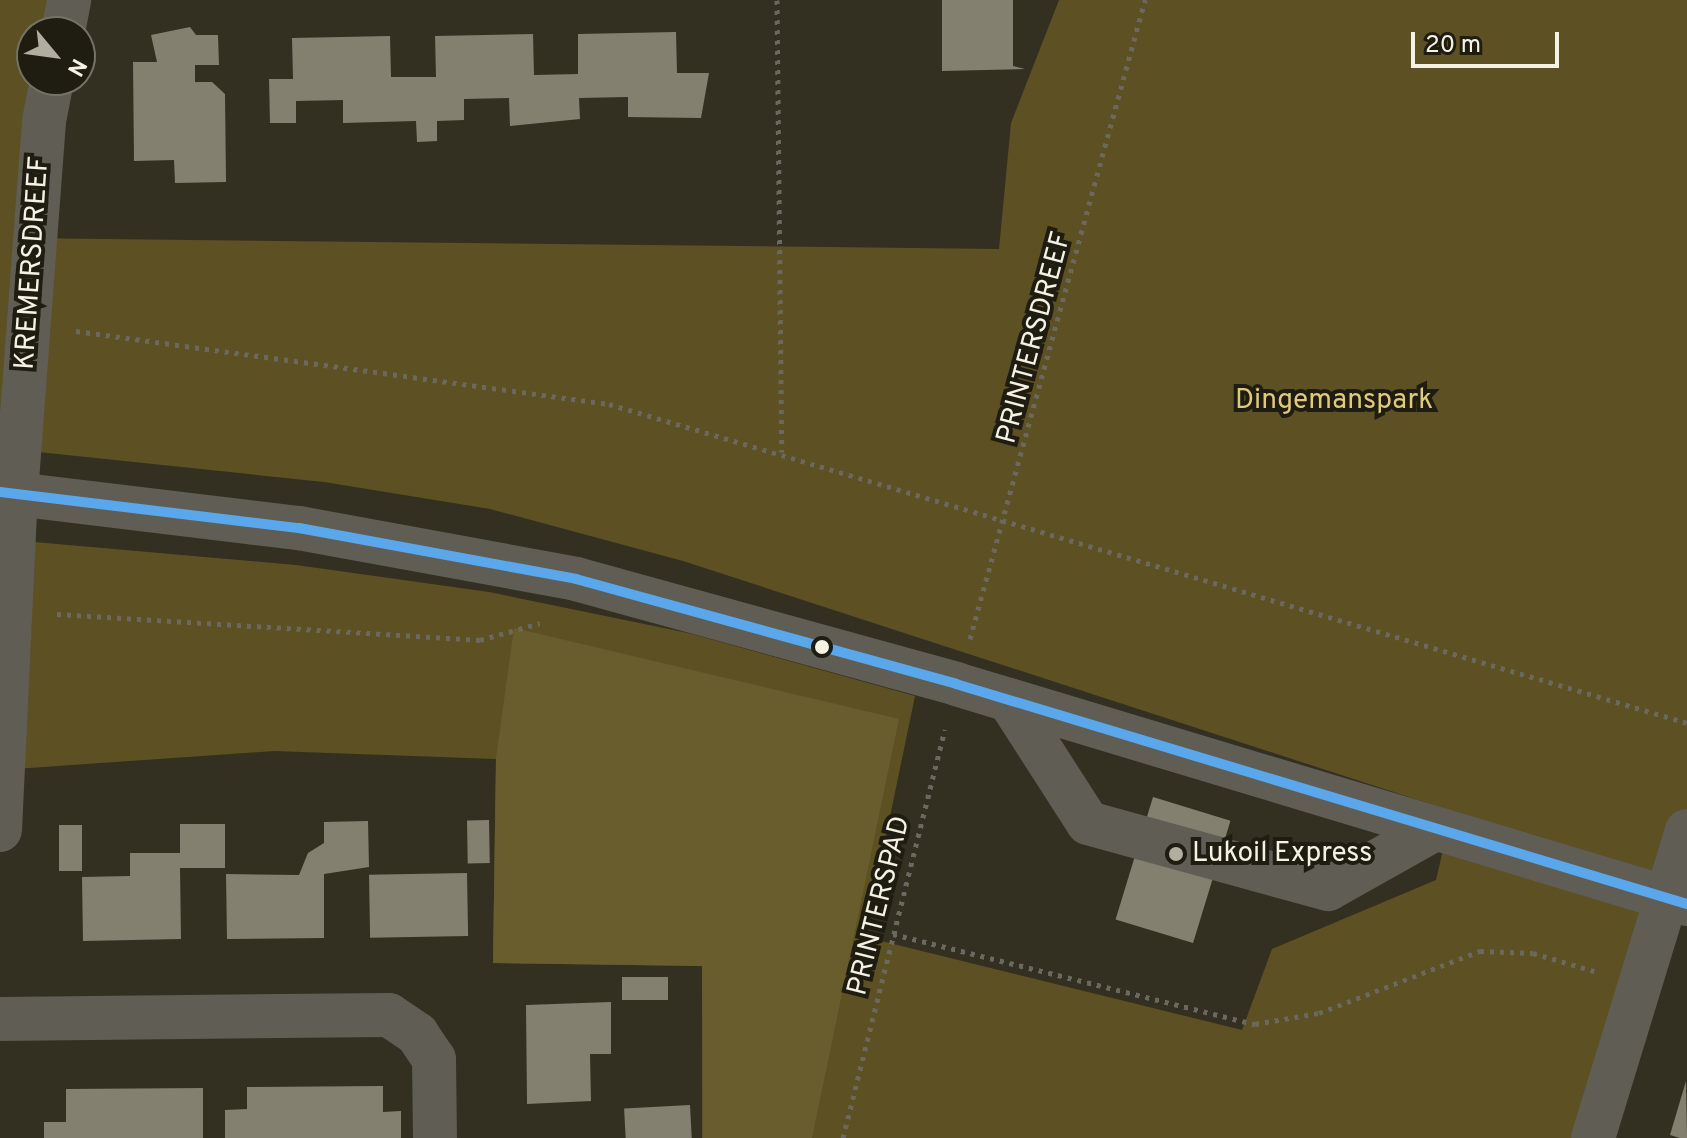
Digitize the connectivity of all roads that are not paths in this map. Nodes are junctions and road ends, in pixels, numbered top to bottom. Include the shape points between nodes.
1 (50, 96) edge
2 (8, 493) edge
3 (1009, 700) junction
4 (1435, 829) junction
5 (0, 830) edge
6 (1687, 831) edge
7 (1677, 901) edge
8 (0, 1019) edge
9 (435, 1138) edge
10 (1593, 1138) edge

1 - 2 street, KREMERSDREEF
2 - 3 street via 299,528 557,575
2 - 5 street, KREMERSDREEF via 11,611
3 - 4 street
3 - 4 street via 1088,823 1328,889
4 - 7 street
6 - 7 street
7 - 10 street via 1641,985
8 - 9 street via 389,1015 417,1034 434,1059

